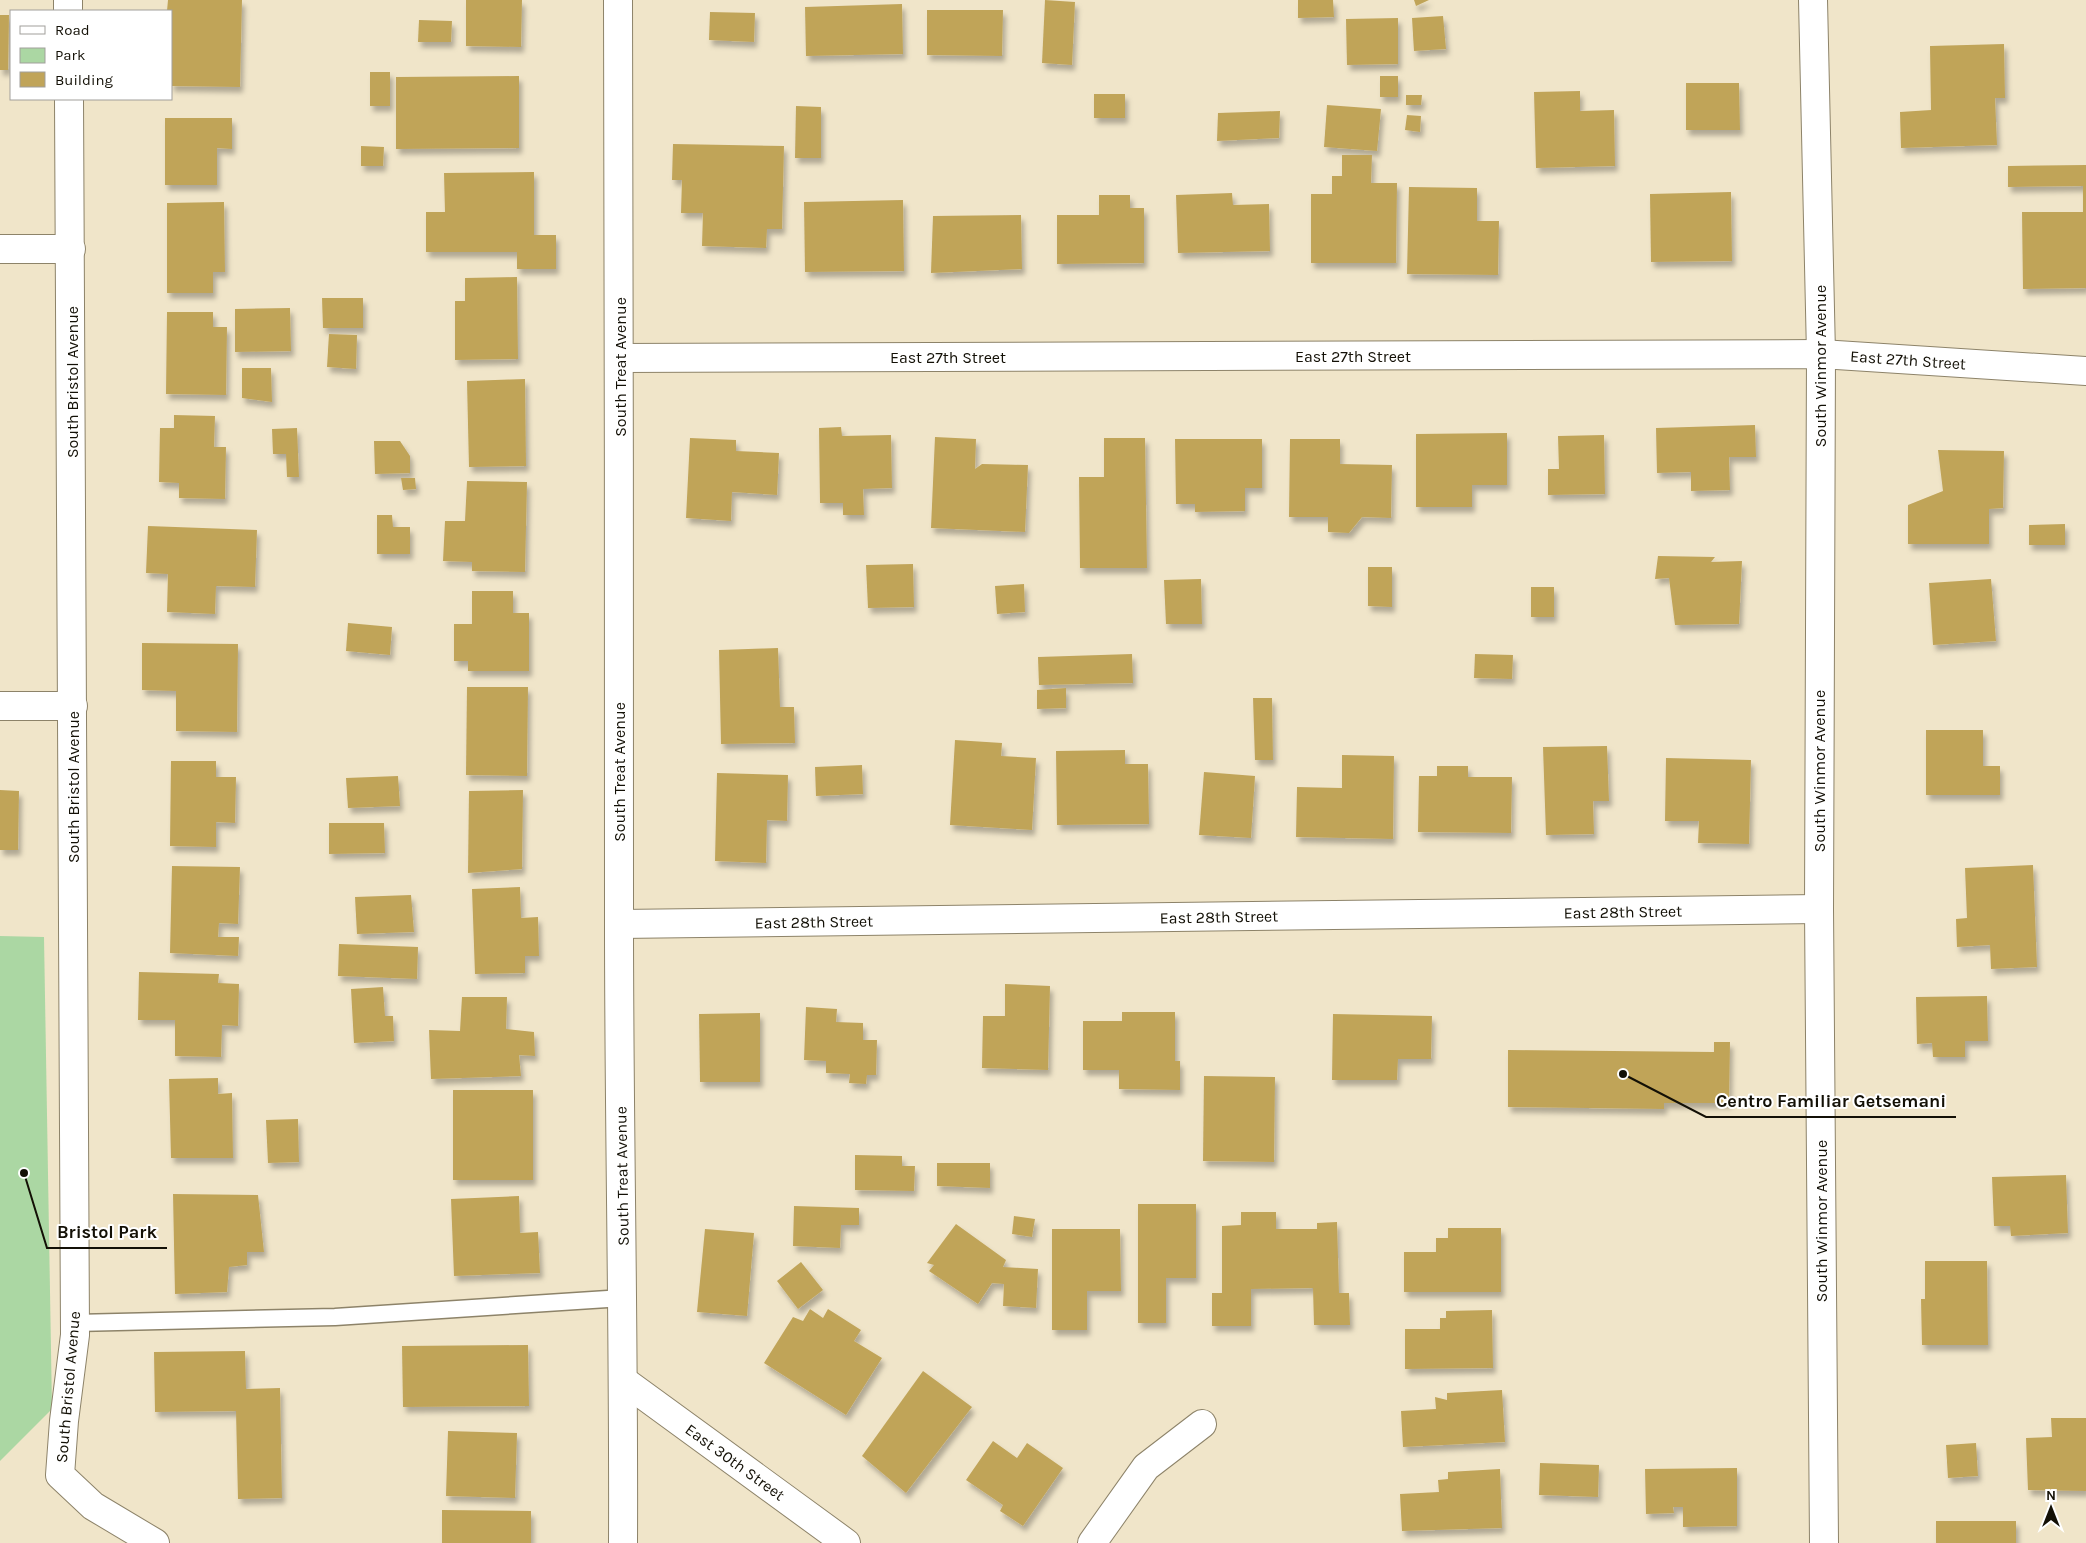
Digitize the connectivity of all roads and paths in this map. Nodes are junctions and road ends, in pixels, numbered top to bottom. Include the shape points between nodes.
1 (618, 0) edge
2 (1813, 0) edge
3 (69, 100) edge
4 (0, 249) edge
5 (71, 249) junction
6 (1820, 354) junction
7 (620, 358) junction
8 (2086, 372) edge
9 (0, 706) edge
10 (73, 706) junction
11 (1818, 909) junction
12 (618, 924) junction
13 (623, 1298) junction
14 (75, 1323) junction
15 (624, 1381) junction
16 (1202, 1424) dead end
17 (155, 1543) edge
18 (623, 1543) edge
19 (846, 1543) edge
20 (1092, 1543) edge
21 (1824, 1543) edge

1 - 7 street, South Treat Avenue
2 - 6 street, South Winmor Avenue
3 - 5 street, South Bristol Avenue
4 - 5 street
5 - 10 street, South Bristol Avenue
6 - 7 street, East 27th Street
6 - 8 street, East 27th Street
6 - 11 street, South Winmor Avenue
7 - 12 street, South Treat Avenue
9 - 10 street
10 - 14 street, South Bristol Avenue
11 - 12 street, East 28th Street
11 - 21 street, South Winmor Avenue
12 - 13 street, South Treat Avenue
13 - 14 lane via 335,1317
13 - 15 street, South Treat Avenue
14 - 17 street, South Bristol Avenue via 60,1475 92,1506
15 - 18 street, South Treat Avenue
15 - 19 street, East 30th Street
16 - 20 street via 1146,1466

